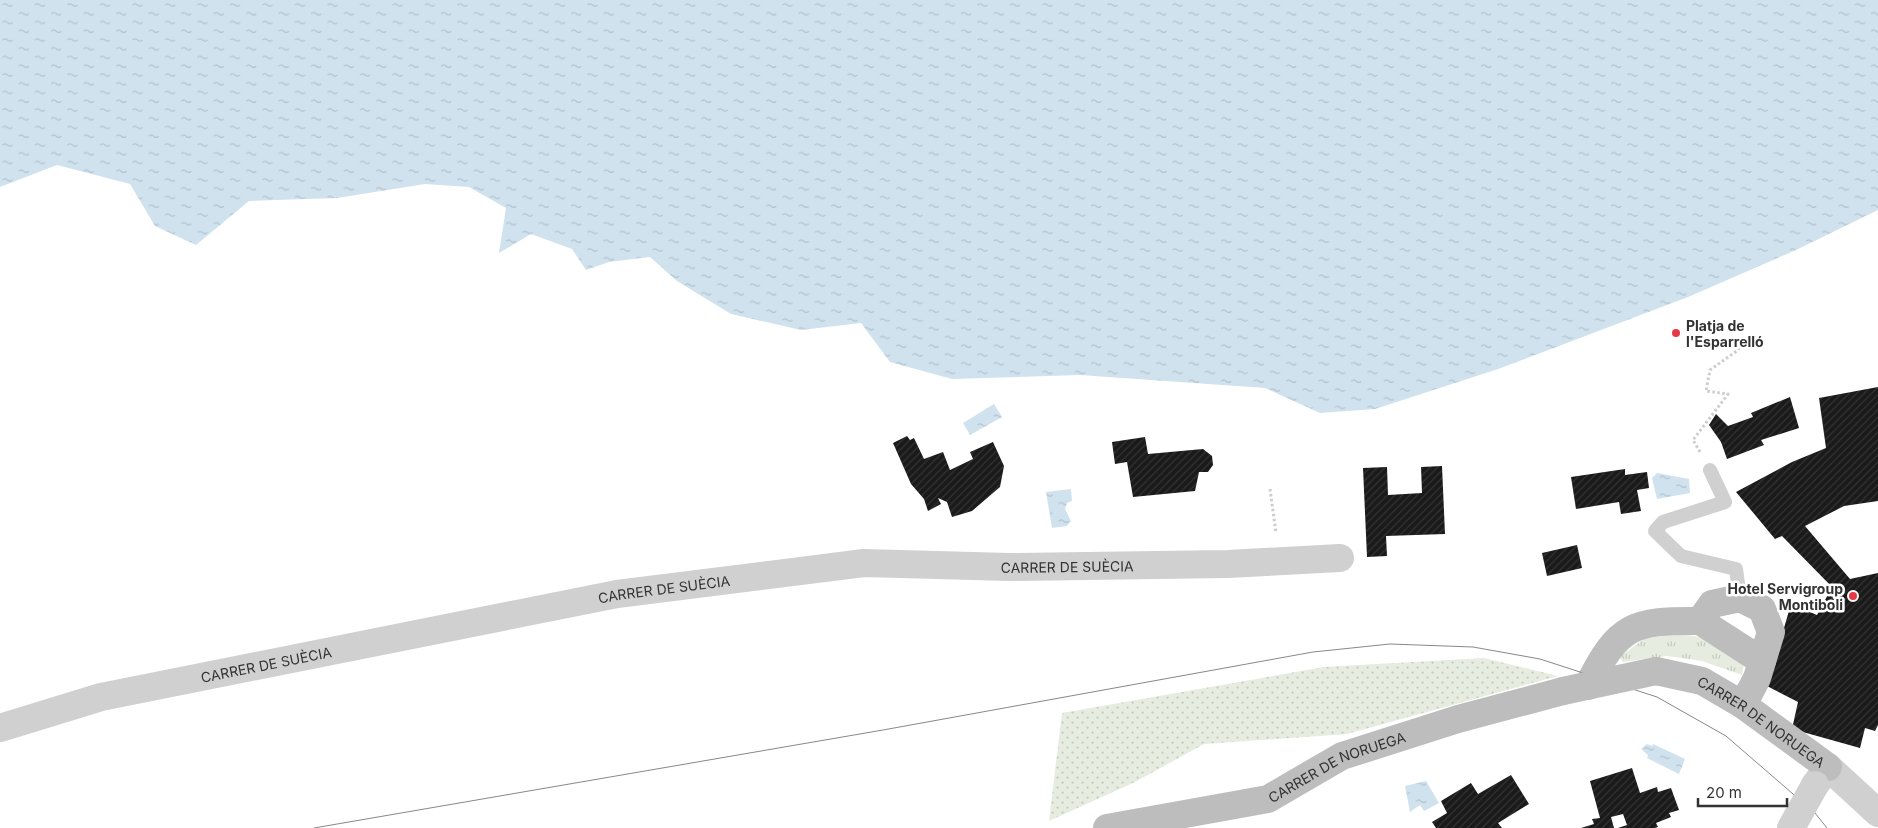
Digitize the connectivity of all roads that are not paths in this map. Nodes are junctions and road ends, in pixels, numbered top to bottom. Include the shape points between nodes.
1 (1710, 470) road end
2 (1340, 558) dead end
3 (1740, 598) junction
4 (1700, 621) junction
5 (1762, 660) junction
6 (1575, 688) junction
7 (1743, 705) junction
8 (0, 728) edge
9 (1821, 776) junction
10 (1878, 813) edge
11 (1107, 828) edge
12 (1790, 828) edge

1 - 3 lane via 1726,502 1663,522 1655,531 1681,556 1736,569
2 - 8 street, CARRER DE SUÈCIA via 1228,564 1009,567 864,563 617,594 101,697
3 - 4 street via 1712,604
3 - 5 street via 1762,609 1771,632
4 - 5 street
4 - 6 street via 1659,620 1622,633
5 - 7 street
6 - 7 street, CARRER DE NORUEGA, bridge via 1656,672 1702,681
6 - 11 street, CARRER DE NORUEGA via 1458,719 1342,756 1268,799
7 - 9 street, CARRER DE NORUEGA
9 - 10 street, CARRER DE NORUEGA
9 - 12 street, bridge

